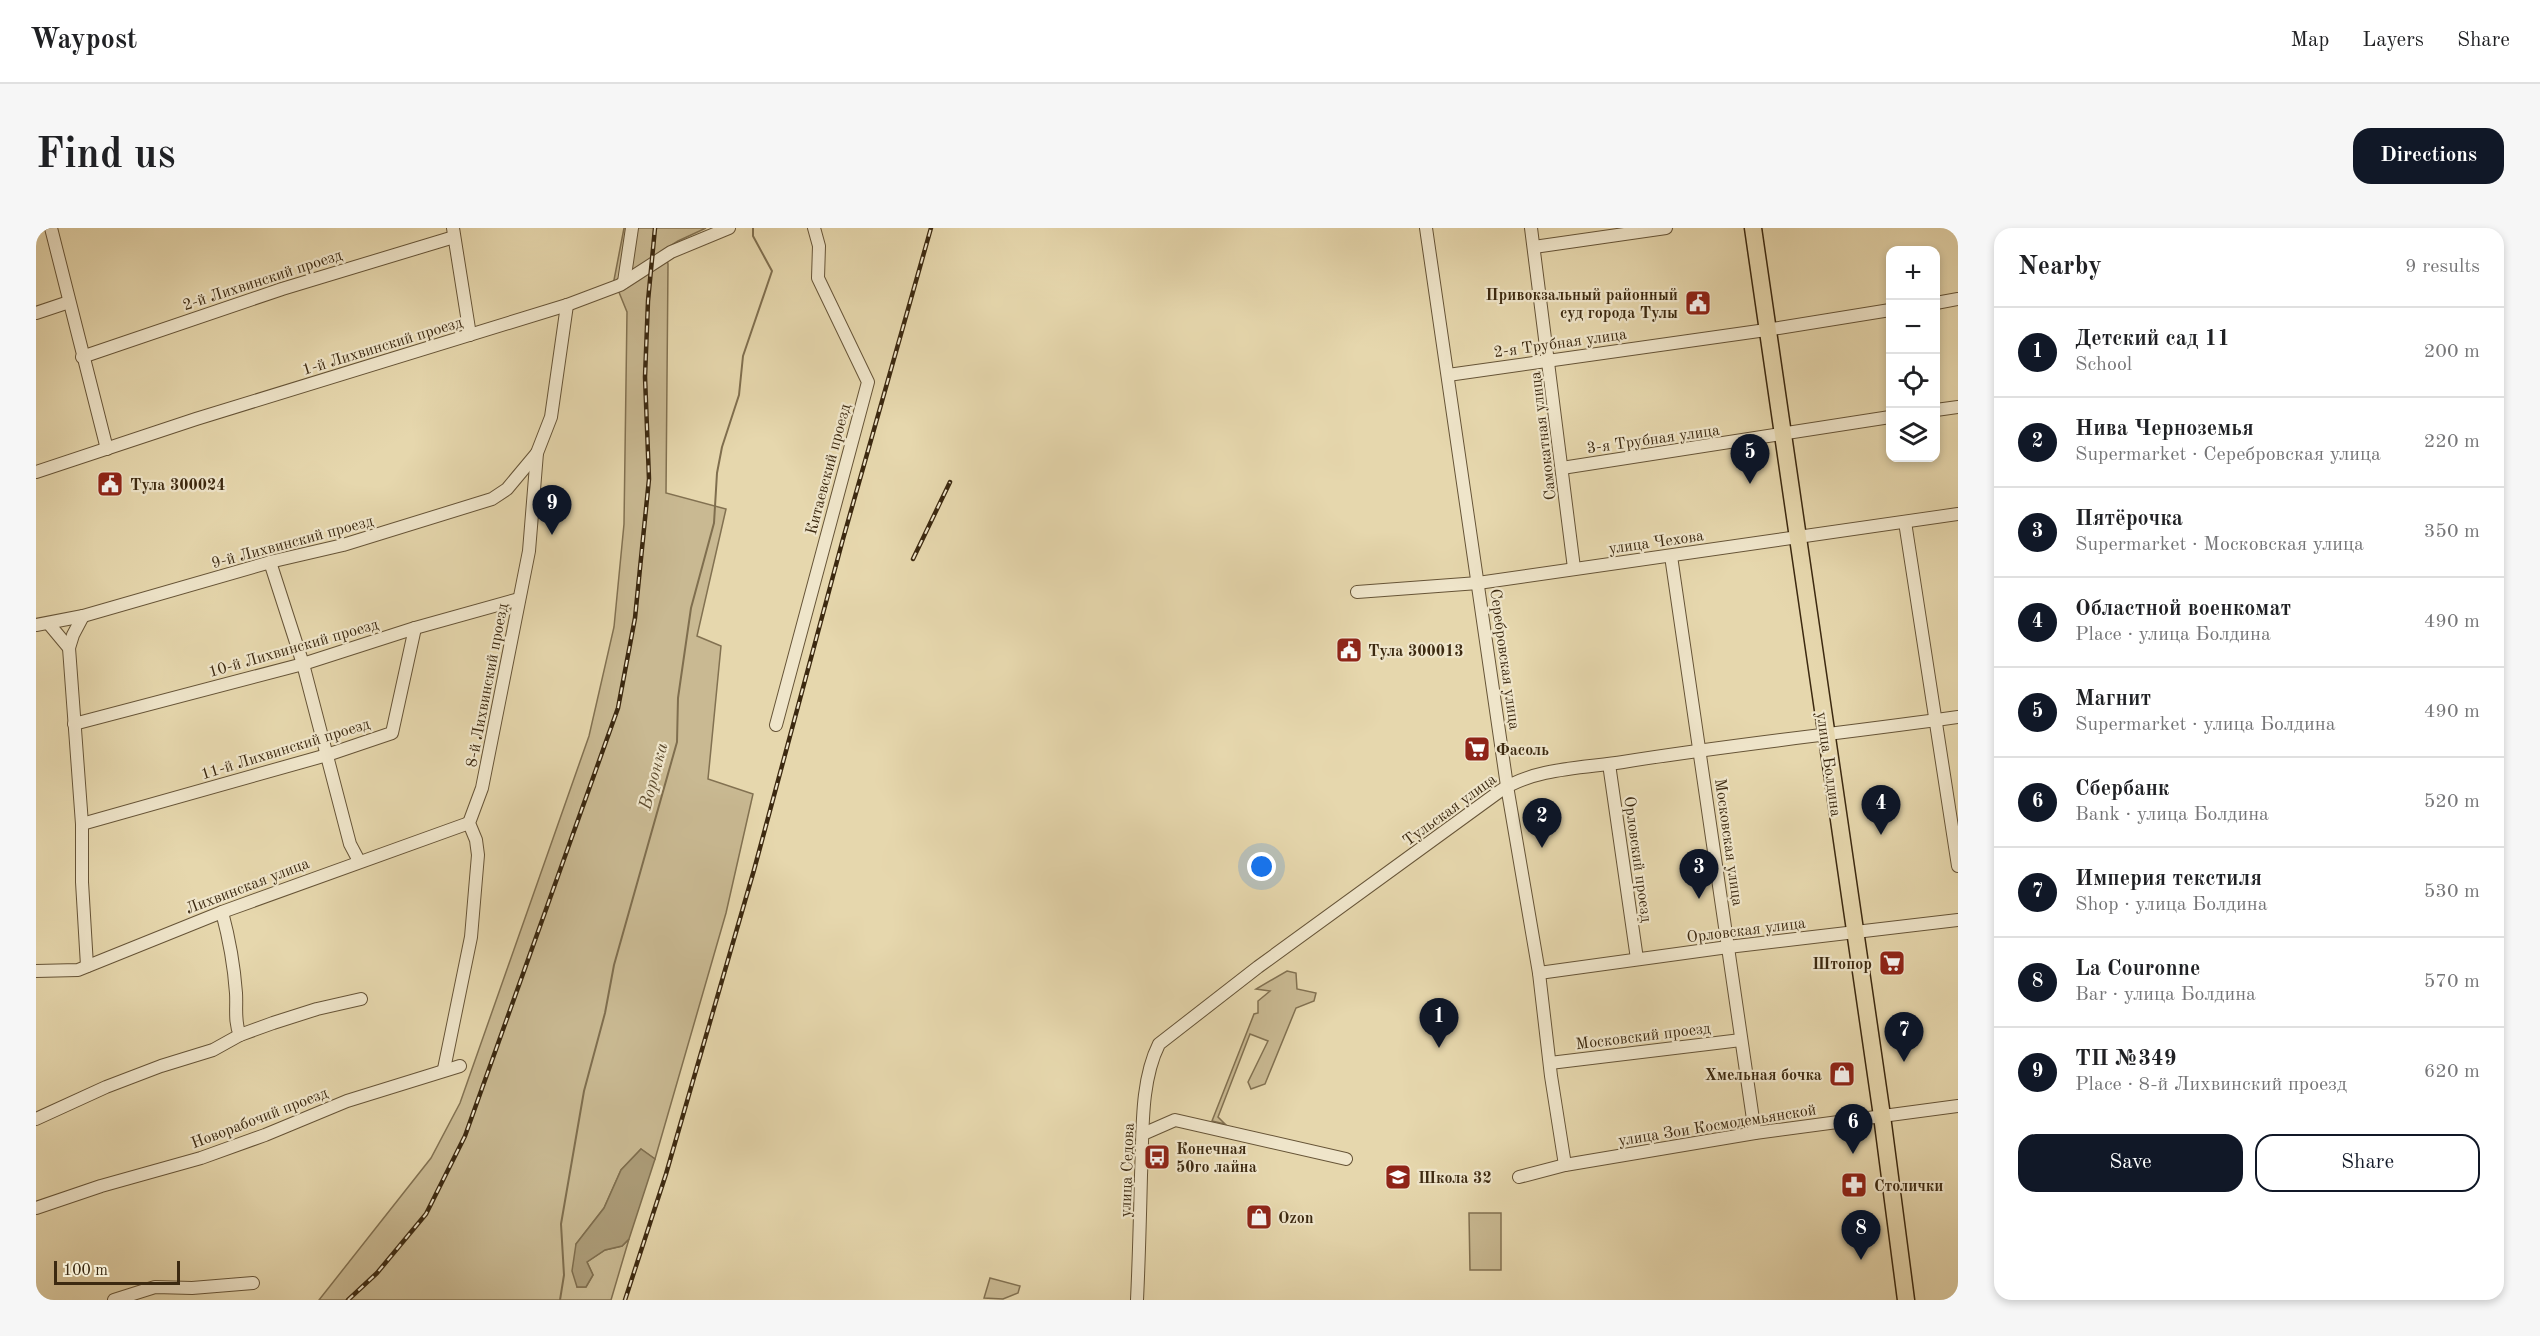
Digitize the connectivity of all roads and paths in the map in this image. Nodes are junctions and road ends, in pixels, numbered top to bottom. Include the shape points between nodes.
1 (51, 228) edge
2 (632, 228) edge
3 (729, 228) edge
4 (814, 228) edge
5 (1426, 228) edge
6 (1531, 228) edge
7 (1666, 228) edge
8 (1753, 228) edge
9 (453, 232) edge
10 (1534, 247) junction
11 (624, 282) junction
12 (1958, 299) edge
13 (69, 302) junction
14 (1940, 302) edge
15 (567, 304) junction
16 (1886, 311) edge
17 (36, 313) edge
18 (1766, 330) junction
19 (470, 335) junction
20 (81, 357) junction
21 (1550, 361) junction
22 (1448, 375) junction
23 (1958, 406) edge
24 (1940, 409) edge
25 (1886, 418) edge
26 (1782, 435) junction
27 (107, 449) junction
28 (537, 453) junction
29 (1563, 468) junction
30 (36, 472) edge
31 (1958, 514) edge
32 (1905, 522) junction
33 (1797, 536) junction
34 (1671, 556) junction
35 (270, 562) junction
36 (1574, 568) junction
37 (1478, 583) junction
38 (1357, 592) dead end
39 (519, 599) junction
40 (83, 616) junction
41 (49, 624) junction
42 (36, 625) edge
43 (415, 628) junction
44 (69, 648) junction
45 (303, 664) junction
46 (1958, 717) edge
47 (1935, 720) junction
48 (74, 724) junction
49 (776, 726) dead end
50 (1826, 735) junction
51 (1700, 750) junction
52 (327, 755) junction
53 (1609, 764) junction
54 (1507, 786) junction
55 (470, 823) junction
56 (82, 824) junction
57 (359, 861) junction
58 (1958, 866) edge
59 (222, 912) junction
60 (1958, 920) edge
61 (1854, 933) junction
62 (1728, 947) junction
63 (1637, 959) junction
64 (87, 966) junction
65 (36, 971) edge
66 (1539, 973) junction
67 (361, 999) dead end
68 (240, 1035) junction
69 (1741, 1040) junction
70 (1159, 1044) joint
71 (1550, 1062) junction
72 (460, 1066) dead end
73 (444, 1069) junction
74 (1958, 1106) edge
75 (1882, 1116) junction
76 (36, 1119) edge
77 (1143, 1134) junction
78 (1755, 1134) junction
79 (1346, 1159) dead end
80 (1565, 1165) junction
81 (1519, 1177) dead end
82 (36, 1208) edge
83 (253, 1283) dead end
84 (114, 1300) edge
85 (1137, 1300) edge
86 (1906, 1300) edge

1 - 13 street
2 - 11 street
3 - 11 street, 1-й Лихвинский проезд via 664,255
4 - 49 street, Китаевский проезд via 819,246 818,278 868,382
5 - 22 street, Серебровская улица
6 - 10 street, Самокатная улица
7 - 10 street
8 - 18 main road, улица Болдина
9 - 19 street
9 - 20 street, 2-й Лихвинский проезд
10 - 21 street, Самокатная улица
11 - 15 street, 1-й Лихвинский проезд
12 - 14 street
13 - 17 street
13 - 20 street
15 - 19 street, 1-й Лихвинский проезд
15 - 28 street, 8-й Лихвинский проезд via 551,417
16 - 18 street, 2-я Трубная улица
18 - 21 street, 2-я Трубная улица
18 - 26 main road, улица Болдина
19 - 27 street, 1-й Лихвинский проезд
20 - 27 street
21 - 22 street, 2-я Трубная улица
21 - 29 street, Самокатная улица
22 - 37 street, Серебровская улица
23 - 24 street
25 - 26 street, 3-я Трубная улица
26 - 29 street, 3-я Трубная улица
26 - 33 main road, улица Болдина
27 - 30 street, 1-й Лихвинский проезд
28 - 35 street, 9-й Лихвинский проезд via 507,489 492,499 373,537
28 - 39 street, 8-й Лихвинский проезд via 532,535
29 - 36 street, Самокатная улица
31 - 32 street, улица Чехова
32 - 33 street, улица Чехова
32 - 47 street
33 - 34 street, улица Чехова
33 - 50 main road, улица Болдина
34 - 36 street, улица Чехова
34 - 51 street, Московская улица
35 - 40 street, 9-й Лихвинский проезд
35 - 45 street
36 - 37 street, улица Чехова
37 - 38 street, улица Чехова
37 - 54 street, Серебровская улица
39 - 43 street, 10-й Лихвинский проезд
39 - 55 street, 8-й Лихвинский проезд via 482,788
40 - 41 street, 9-й Лихвинский проезд
40 - 44 street
41 - 42 street, 9-й Лихвинский проезд
41 - 44 street
43 - 45 street, 10-й Лихвинский проезд
43 - 52 street, 11-й Лихвинский проезд via 394,731
44 - 48 street
45 - 48 street, 10-й Лихвинский проезд
45 - 52 street
46 - 47 street, Тульская улица
47 - 50 street, Тульская улица
47 - 58 street
48 - 56 street
50 - 51 street, Тульская улица
50 - 61 main road, улица Болдина
51 - 53 street, Тульская улица
51 - 62 street, Московская улица
52 - 56 street, 11-й Лихвинский проезд
52 - 57 street via 350,844
53 - 54 street, Тульская улица via 1549,773
53 - 63 street, Орловский проезд
54 - 66 street, Серебровская улица
54 - 70 street, Тульская улица
55 - 57 street, Лихвинская улица
55 - 73 street via 478,850 471,937
56 - 64 street
57 - 59 street, Лихвинская улица
59 - 64 street, Лихвинская улица
59 - 68 street via 229,938
60 - 61 street, Орловская улица
61 - 62 street, Орловская улица
61 - 75 main road, улица Болдина
62 - 63 street, Орловская улица
62 - 69 street, Московская улица
63 - 66 street, Орловская улица
64 - 65 street, Лихвинская улица via 78,970
66 - 71 street, Серебровская улица
67 - 68 street
68 - 76 street via 213,1050 116,1083
69 - 71 street, Московский проезд
69 - 78 street, Московская улица
70 - 77 street, улица Седова via 1148,1076
71 - 80 street, Серебровская улица
72 - 73 street, Новорабочий проезд
73 - 82 street, Новорабочий проезд via 347,1101 266,1136
74 - 75 street, улица Зои Космодемьянской
75 - 78 street, улица Зои Космодемьянской
75 - 86 main road, улица Болдина
77 - 79 street via 1175,1120
77 - 85 street, улица Седова
78 - 80 street, улица Зои Космодемьянской
80 - 81 street, улица Зои Космодемьянской
83 - 84 street via 155,1287

